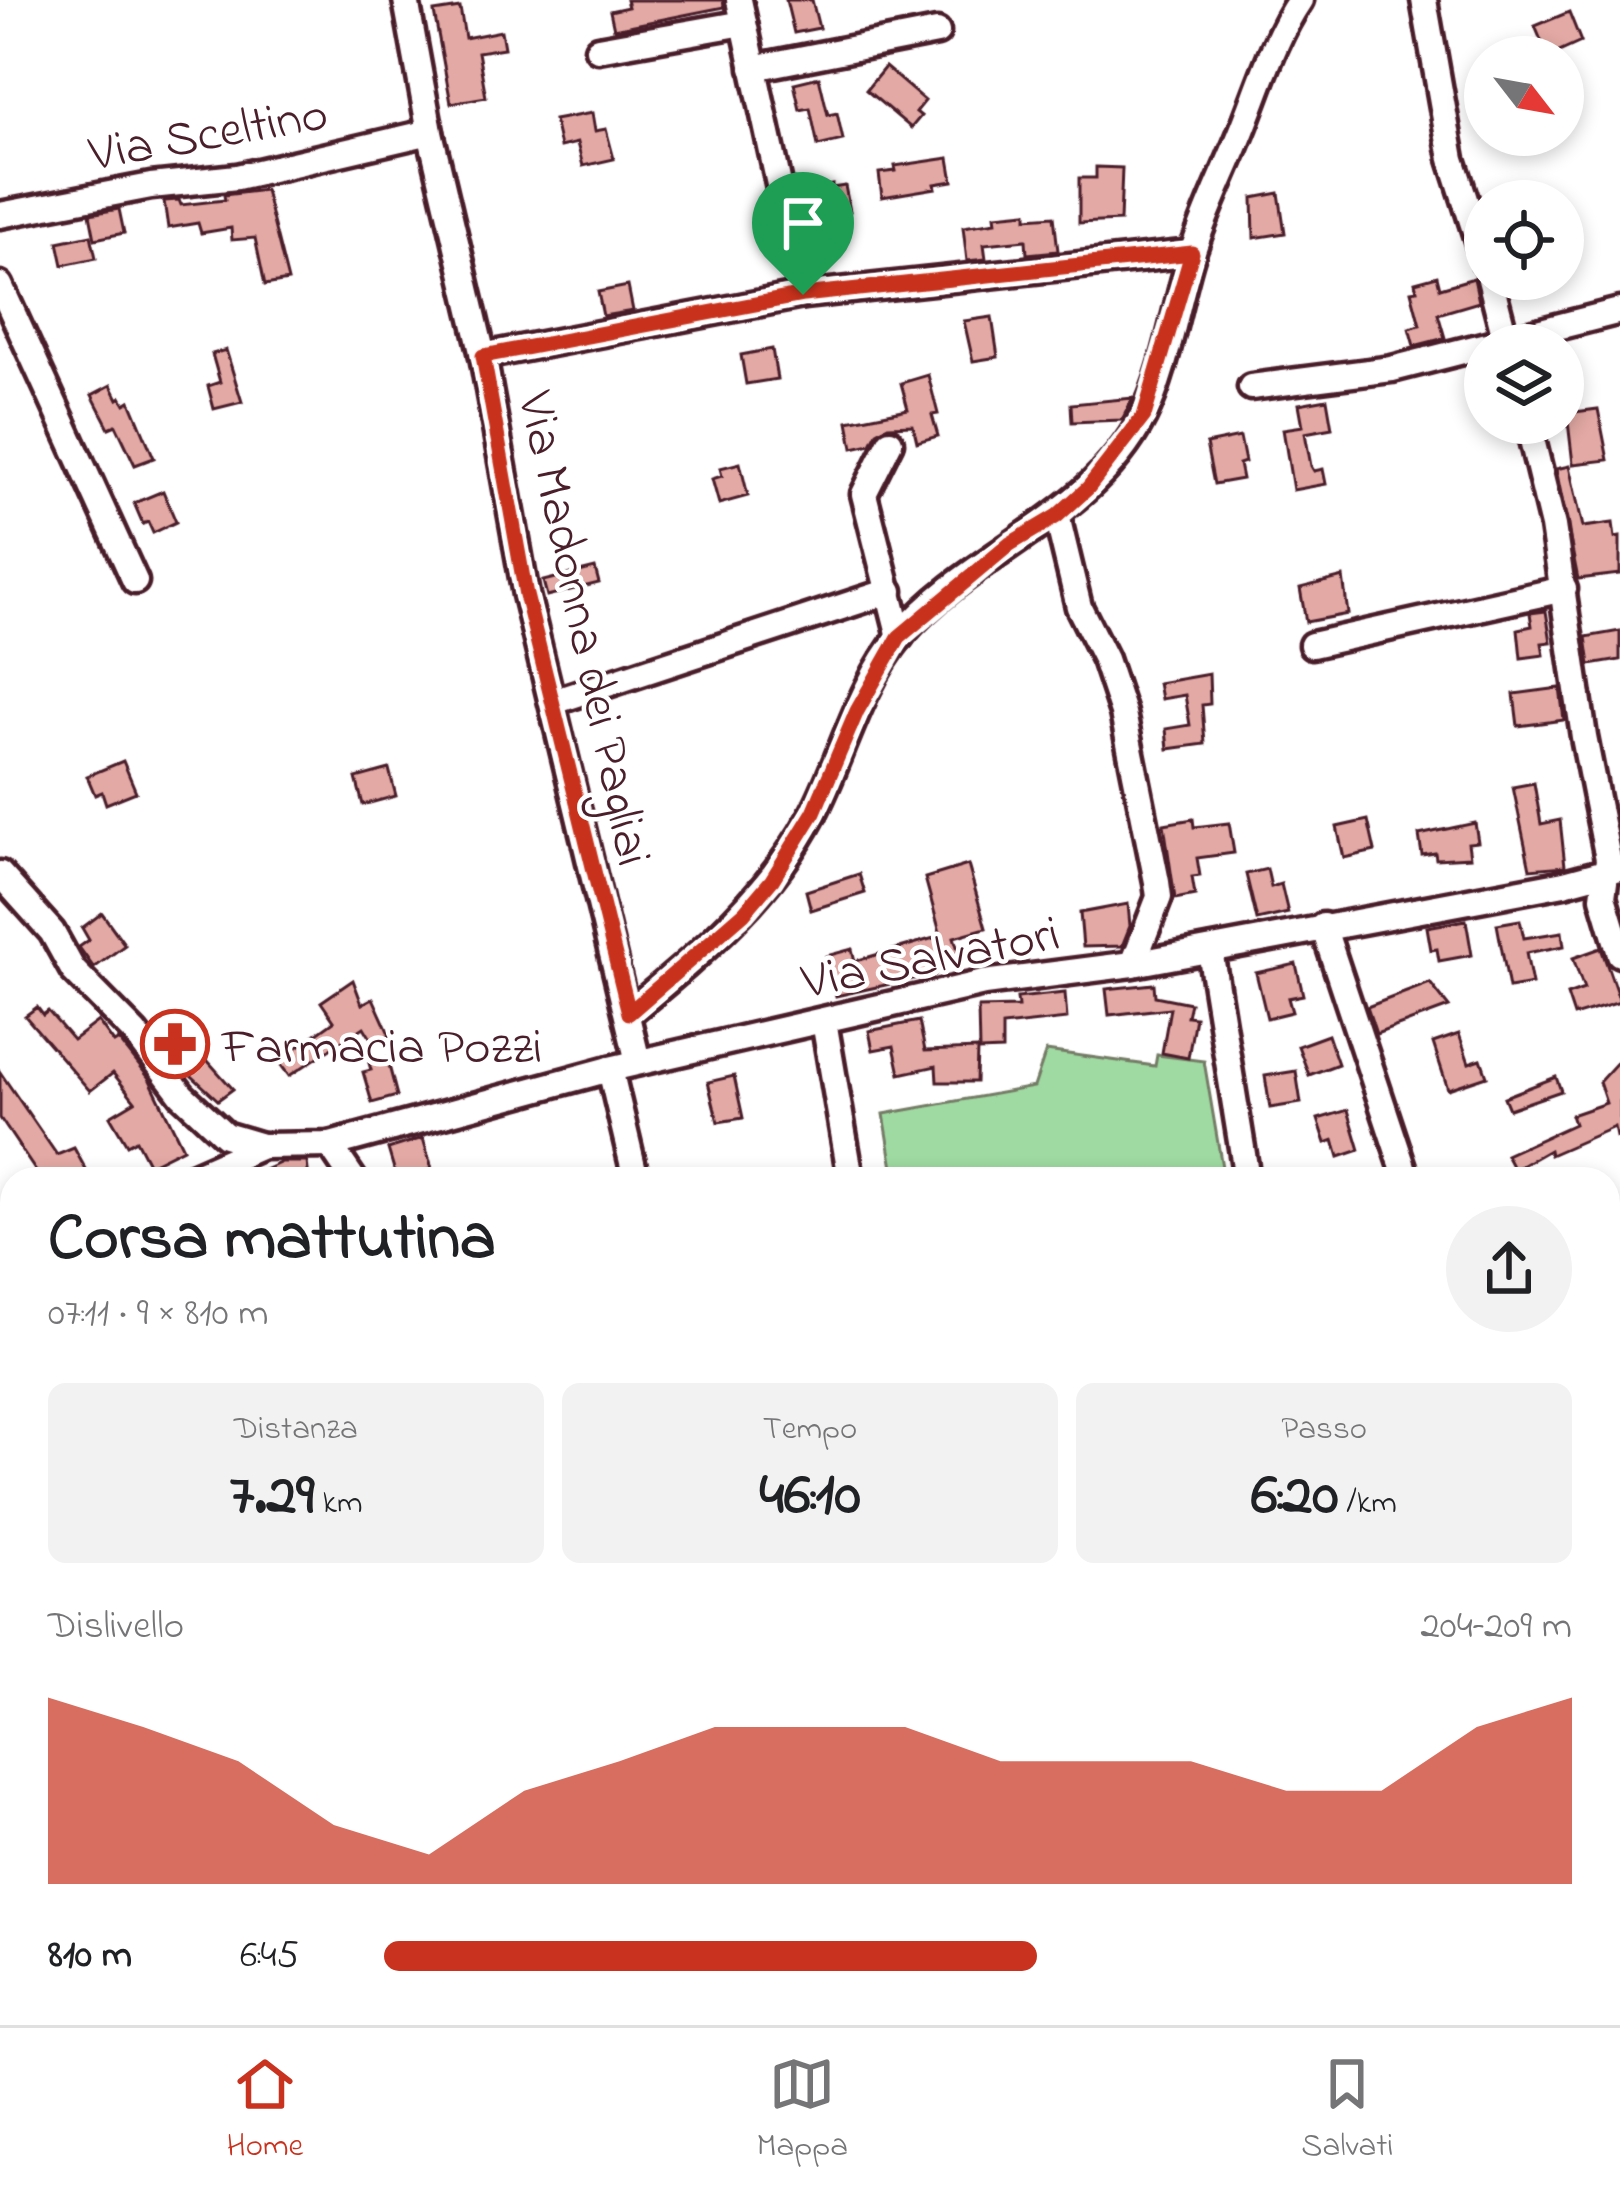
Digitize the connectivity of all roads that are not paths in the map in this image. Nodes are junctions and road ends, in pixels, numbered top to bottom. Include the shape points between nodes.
1 (406, 0) edge
2 (1300, 0) edge
3 (1424, 0) edge
4 (741, 12) edge
5 (938, 32) dead end
6 (598, 50) dead end
7 (752, 68) junction
8 (430, 132) junction
9 (1464, 196) edge
10 (0, 215) edge
11 (1192, 253) junction
12 (0, 285) edge
13 (803, 295) junction
14 (1620, 311) edge
15 (1572, 324) edge
16 (1464, 352) edge
17 (483, 356) junction
18 (1251, 387) dead end
19 (890, 442) dead end
20 (1533, 444) edge
21 (1057, 516) junction
22 (135, 580) dead end
23 (1564, 589) junction
24 (890, 591) junction
25 (899, 637) junction
26 (1312, 645) dead end
27 (553, 702) junction
28 (1613, 870) edge
29 (0, 874) edge
30 (9, 894) edge
31 (1323, 926) junction
32 (1210, 950) junction
33 (1620, 954) edge
34 (1133, 964) junction
35 (629, 1013) junction
36 (824, 1021) junction
37 (638, 1062) junction
38 (610, 1069) junction
39 (330, 1144) junction
40 (262, 1146) junction
41 (214, 1167) edge
42 (345, 1167) edge
43 (632, 1167) edge
44 (849, 1167) edge
45 (1245, 1167) edge
46 (1403, 1167) edge

1 - 8 street, Via Madonna dei Pagliai
2 - 11 street
3 - 9 street
4 - 6 street
4 - 7 street
5 - 7 street
7 - 13 street
8 - 10 street, Via Sceltino via 237,177
8 - 17 street, Via Madonna dei Pagliai
11 - 13 street
11 - 21 street via 1144,416
12 - 22 street
13 - 17 street
14 - 15 street
16 - 18 street
17 - 27 street, Via Madonna dei Pagliai
19 - 24 street via 864,494
20 - 23 street
21 - 25 street via 1010,544
21 - 34 street via 1079,607 1123,712 1157,882 1159,897
23 - 26 street
23 - 28 street
24 - 25 street
24 - 27 street
25 - 35 street via 772,880
27 - 35 street, Via Madonna dei Pagliai
28 - 31 street, Via Salvatori
28 - 33 street via 1603,897
29 - 30 street
30 - 40 street via 52,932 73,970 182,1096 226,1135
31 - 32 street, Via Salvatori
31 - 46 street
32 - 34 street, Via Salvatori
32 - 45 street
34 - 36 street, Via Salvatori via 983,983
35 - 37 street, Via Madonna dei Pagliai
36 - 37 street, Via Salvatori
36 - 44 street
37 - 38 street, Via Salvatori
38 - 39 street, Via Salvatori
38 - 43 street
39 - 40 street, Via Salvatori
39 - 42 street
40 - 41 street

